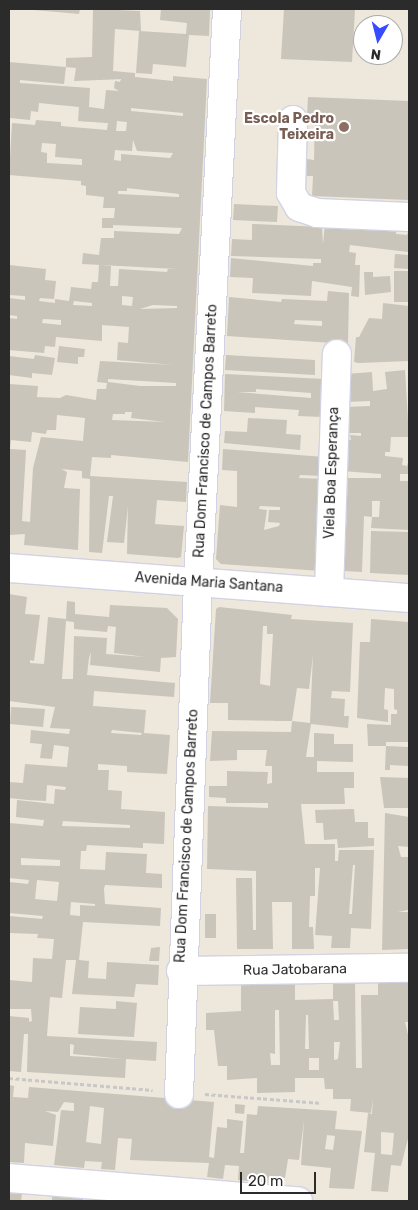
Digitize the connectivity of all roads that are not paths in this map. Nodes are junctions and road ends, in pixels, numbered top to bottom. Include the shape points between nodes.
1 (227, 9) edge
2 (293, 120) dead end
3 (409, 217) edge
4 (337, 354) dead end
5 (9, 568) edge
6 (198, 582) junction
7 (329, 592) junction
8 (409, 598) edge
9 (409, 968) edge
10 (181, 971) junction
11 (179, 1094) dead end
12 (9, 1178) edge
13 (298, 1201) edge

1 - 6 street, Rua Dom Francisco de Campos Barreto
2 - 3 street via 291,193 299,207 317,213
4 - 7 street, Viela Boa Esperança
5 - 6 street, Avenida Maria Santana
6 - 7 street, Avenida Maria Santana
6 - 10 street, Rua Dom Francisco de Campos Barreto
7 - 8 street, Avenida Maria Santana
9 - 10 street, Rua Jatobarana
10 - 11 street, Rua Dom Francisco de Campos Barreto
12 - 13 street

